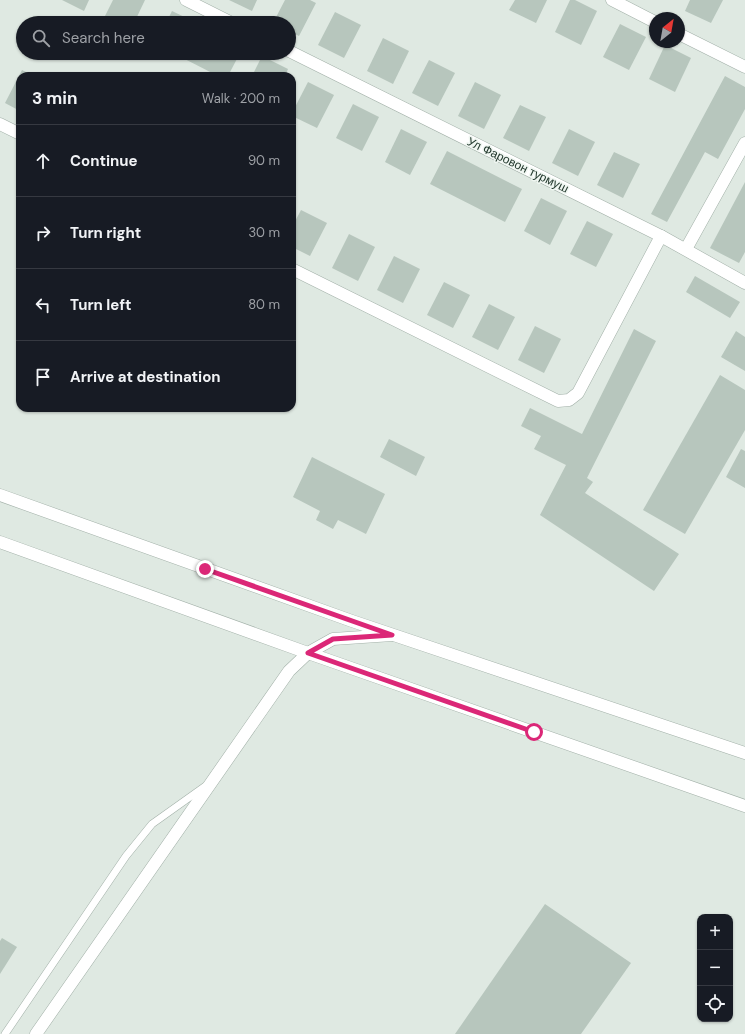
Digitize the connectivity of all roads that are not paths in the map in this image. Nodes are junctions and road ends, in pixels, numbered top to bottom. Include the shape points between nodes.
1 (186, 0) edge
2 (612, 0) edge
3 (218, 16) edge
4 (649, 19) edge
5 (685, 37) edge
6 (296, 54) edge
7 (745, 67) edge
8 (0, 124) edge
9 (16, 132) edge
10 (745, 143) edge
11 (661, 236) junction
12 (686, 249) junction
13 (296, 271) edge
14 (745, 283) edge
15 (0, 495) edge
16 (0, 542) edge
17 (392, 635) junction
18 (308, 653) junction
19 (745, 752) edge
20 (212, 782) junction
21 (745, 806) edge
22 (5, 1034) edge
23 (36, 1034) edge

1 - 3 street
2 - 4 street
5 - 7 street
6 - 11 street, Ул Фаровон турмуш
8 - 9 street
10 - 12 street
11 - 12 street, Ул Фаровон турмуш
11 - 13 street via 578,394 569,400 558,401
12 - 14 street, Ул Фаровон турмуш
15 - 17 street
16 - 18 street
17 - 18 street via 333,639
17 - 19 street
18 - 20 street via 289,671
18 - 21 street
20 - 22 lane via 152,824 126,856
20 - 23 street

